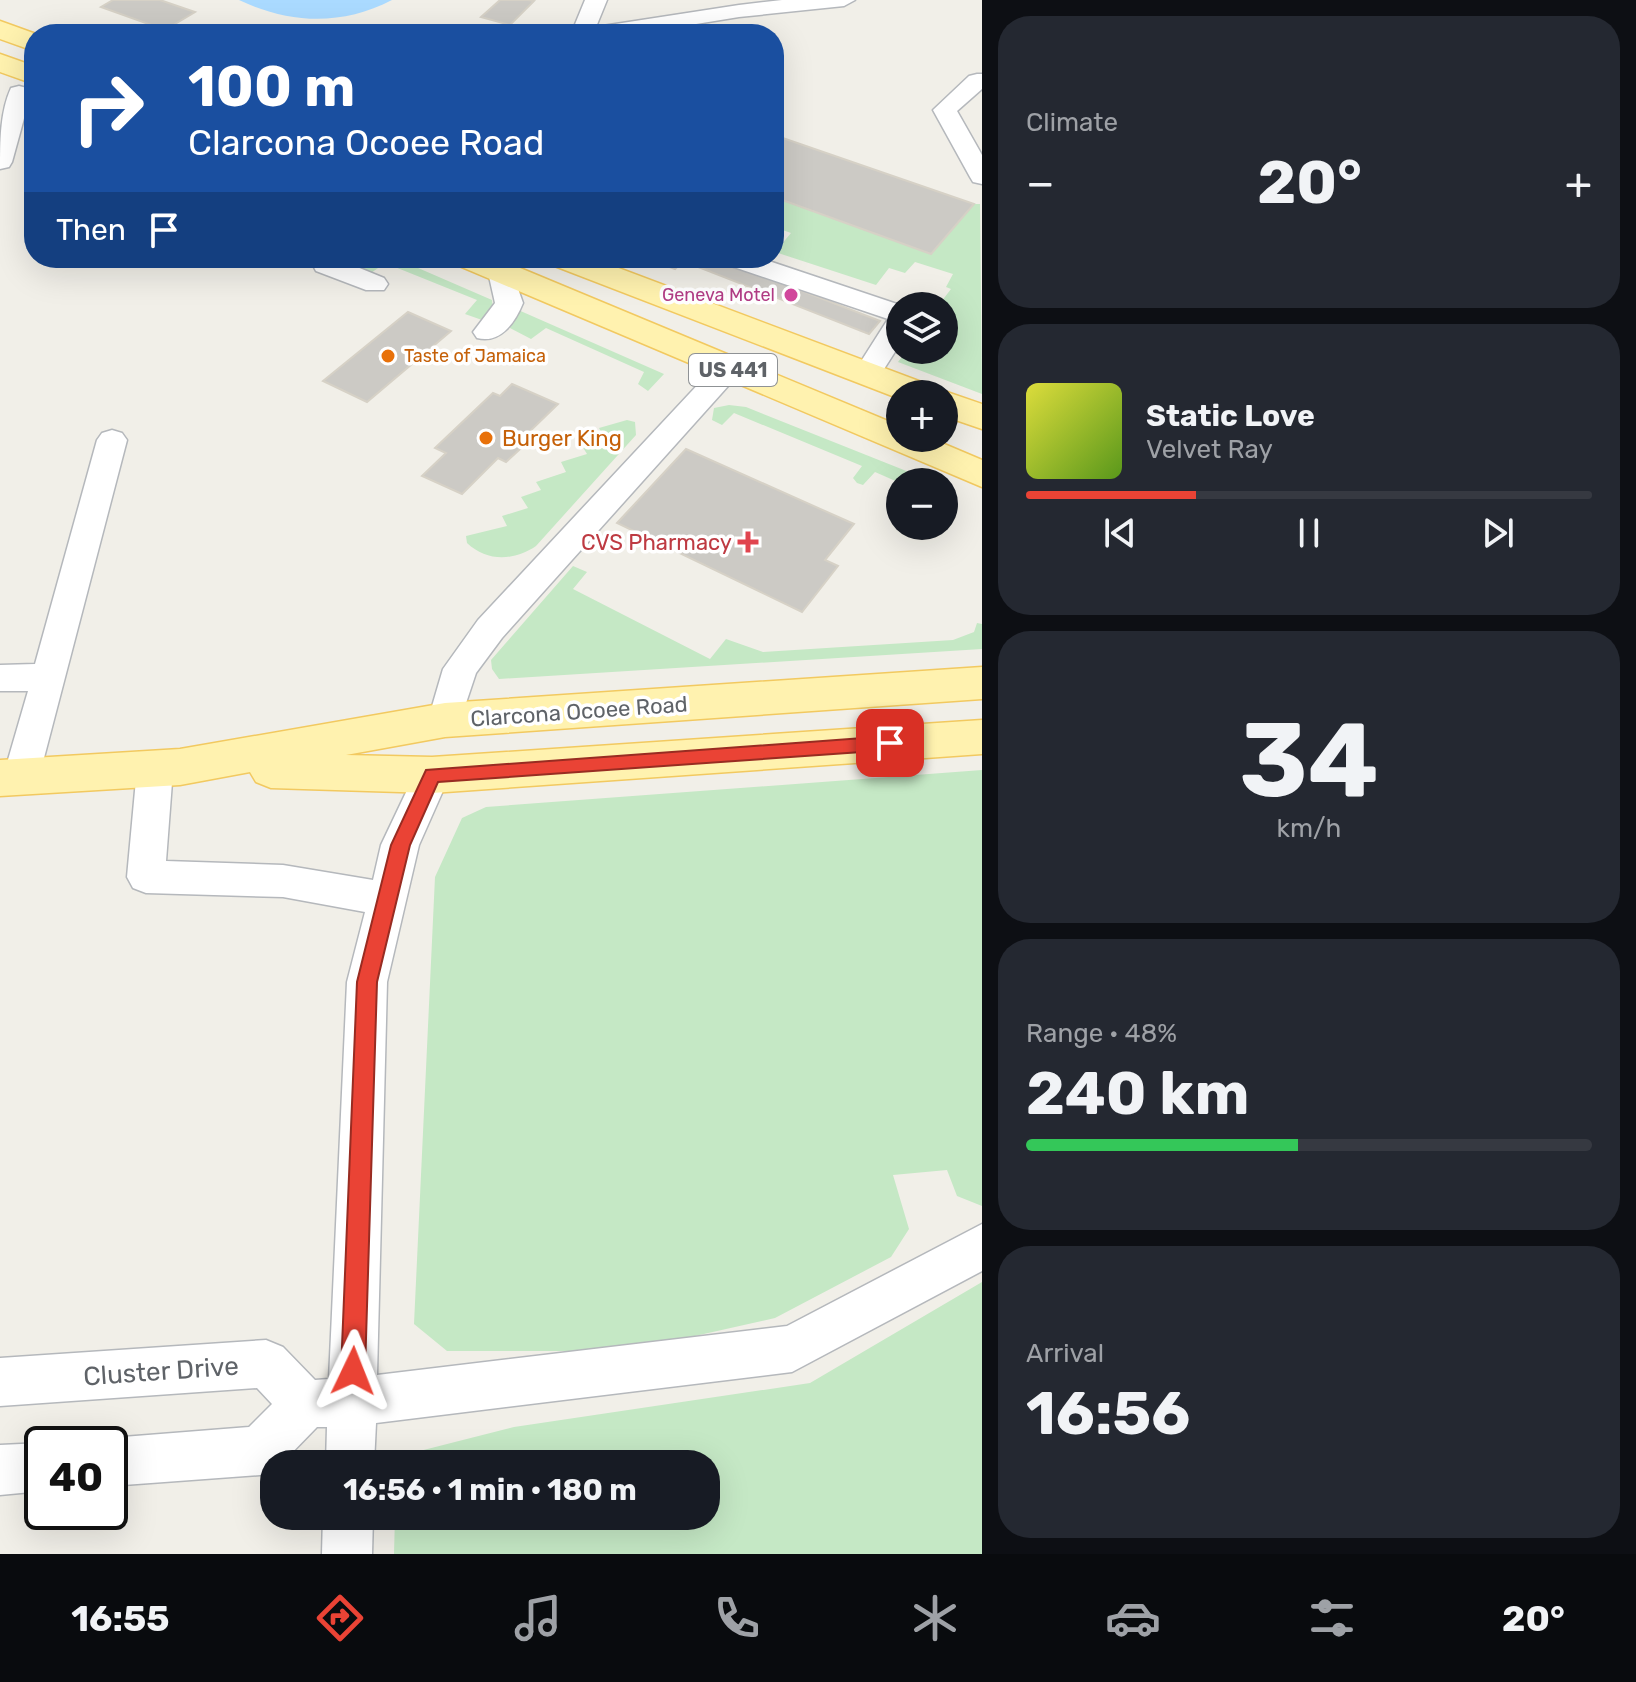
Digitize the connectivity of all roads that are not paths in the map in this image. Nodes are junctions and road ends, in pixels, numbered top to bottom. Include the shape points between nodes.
1 (596, 0) edge
2 (844, 0) edge
3 (586, 24) edge
4 (657, 24) edge
5 (0, 29) edge
6 (24, 39) edge
7 (0, 62) edge
8 (982, 81) edge
9 (22, 88) edge
10 (0, 162) edge
11 (982, 177) edge
12 (333, 268) edge
13 (492, 268) edge
14 (589, 268) edge
15 (764, 268) edge
16 (501, 272) junction
17 (375, 284) dead end
18 (886, 309) edge
19 (487, 332) dead end
20 (886, 344) edge
21 (728, 369) junction
22 (867, 374) junction
23 (886, 381) edge
24 (958, 408) edge
25 (982, 417) edge
26 (112, 440) dead end
27 (982, 474) edge
28 (49, 677) junction
29 (0, 678) edge
30 (982, 683) edge
31 (726, 701) junction
32 (445, 720) junction
33 (982, 737) edge
34 (168, 768) junction
35 (432, 775) junction
36 (10, 778) edge
37 (385, 899) junction
38 (982, 1246) edge
39 (0, 1382) edge
40 (329, 1403) junction
41 (345, 1450) edge
42 (128, 1461) edge
43 (24, 1468) edge
44 (0, 1470) edge
45 (348, 1530) edge
46 (347, 1554) edge

1 - 3 street
2 - 4 street
5 - 6 main road
7 - 9 main road
8 - 11 street via 945,110
9 - 10 street
12 - 17 street
13 - 16 main road, US 441
14 - 22 main road, US 441
15 - 18 street
16 - 19 street via 509,303
16 - 21 main road, US 441
20 - 22 street
21 - 27 main road, US 441
21 - 32 street via 490,629 460,669
22 - 23 main road, US 441
24 - 25 main road
26 - 28 street
28 - 29 street
28 - 36 street
30 - 31 main road, Clarcona Ocoee Road
31 - 32 main road, Clarcona Ocoee Road
31 - 35 main road via 493,747
32 - 34 main road, Clarcona Ocoee Road
33 - 35 main road, Clarcona Ocoee Road
34 - 35 main road, Clarcona Ocoee Road
34 - 36 main road, Clarcona Ocoee Road
34 - 37 street via 146,877 283,881
35 - 37 street via 400,845
37 - 40 street via 367,982
38 - 40 street via 792,1349
39 - 40 street, Cluster Drive via 266,1364
40 - 41 street
40 - 42 street via 260,1451
43 - 44 street
45 - 46 street

